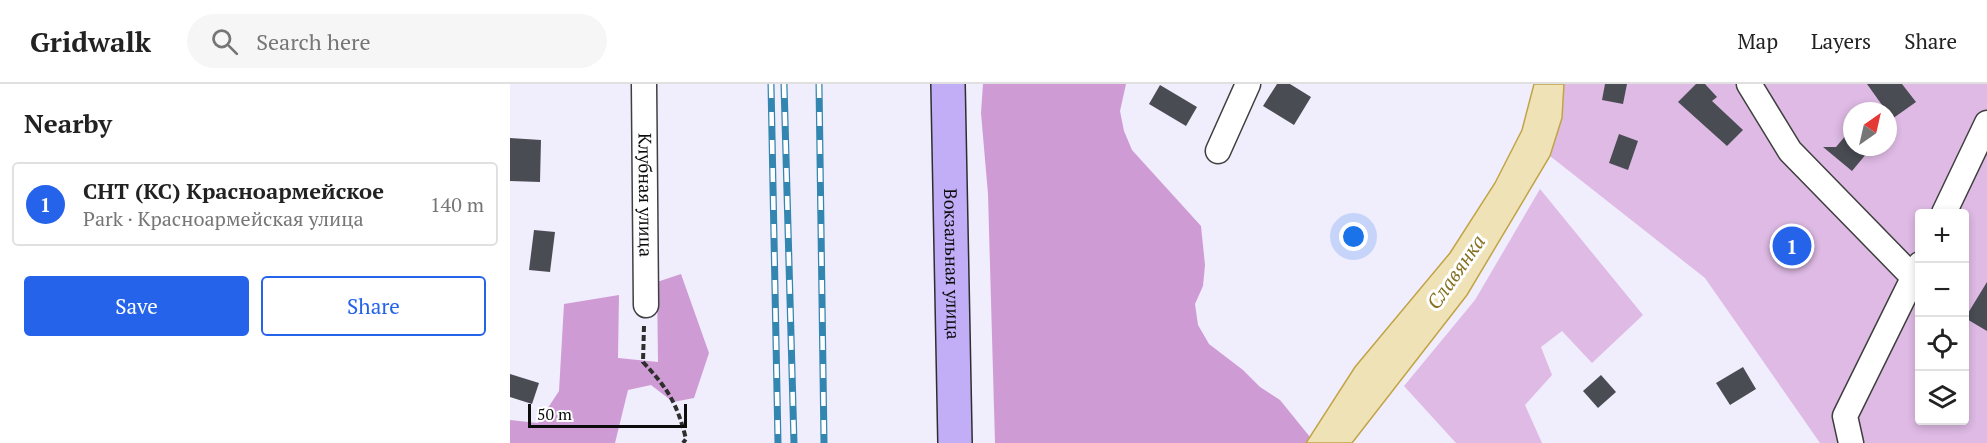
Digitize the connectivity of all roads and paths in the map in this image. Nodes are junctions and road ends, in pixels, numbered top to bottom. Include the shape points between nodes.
1 (644, 84) edge
2 (948, 84) edge
3 (1248, 84) edge
4 (1749, 84) edge
5 (1987, 123) edge
6 (1218, 151) dead end
7 (1946, 209) edge
8 (1915, 269) edge
9 (1915, 272) edge
10 (646, 305) joint
11 (684, 443) edge
12 (955, 443) edge
13 (1851, 443) edge

1 - 10 street, Клубная улица
2 - 12 street, Вокзальная улица
3 - 6 street
4 - 8 street via 1790,152
5 - 7 street
9 - 13 street via 1845,416
10 - 11 path via 643,362 664,385 680,415

